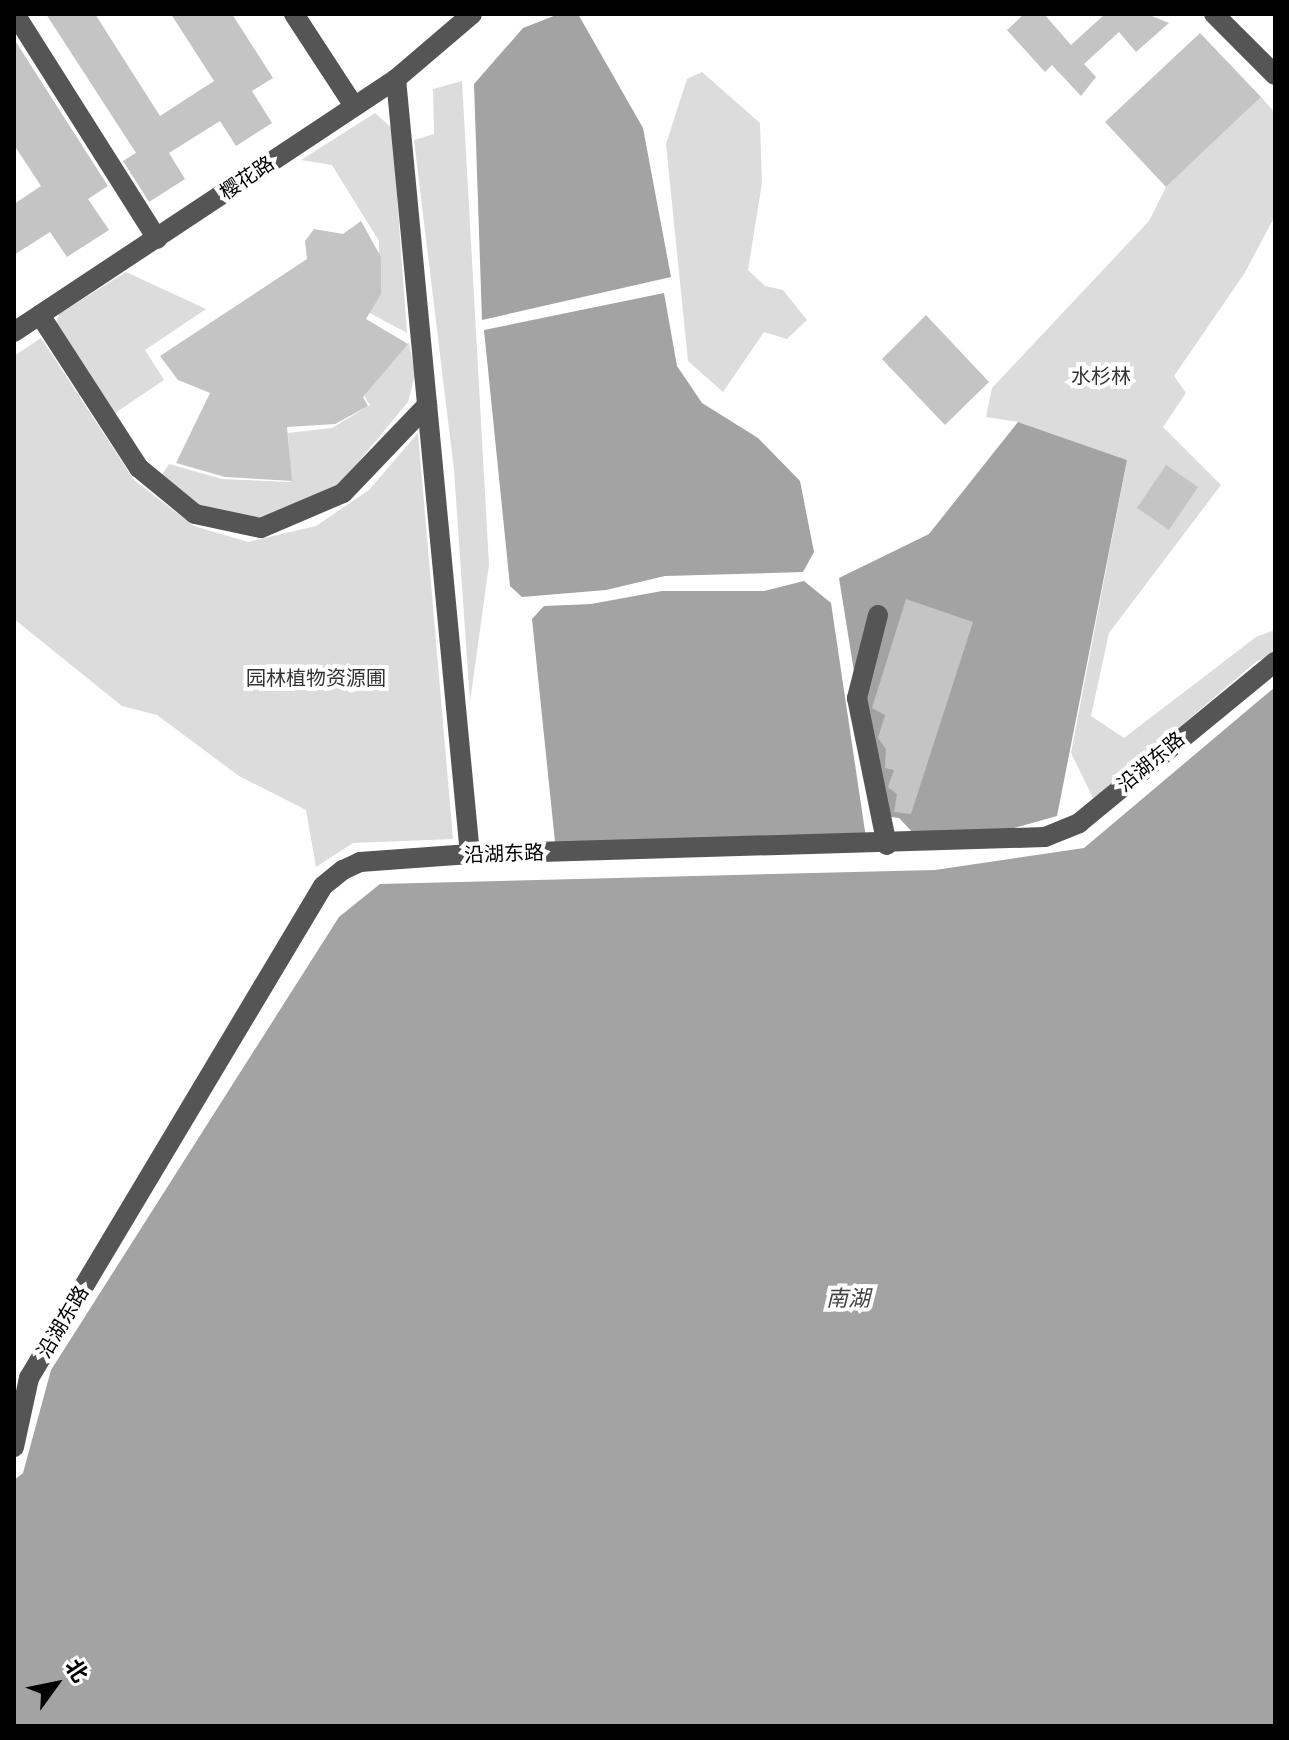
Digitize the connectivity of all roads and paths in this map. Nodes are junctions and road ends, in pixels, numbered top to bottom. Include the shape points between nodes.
1 (15, 14) edge
2 (294, 14) edge
3 (472, 14) edge
4 (1214, 14) edge
5 (1241, 42) junction
6 (1275, 75) edge
7 (396, 79) junction
8 (1275, 86) edge
9 (354, 106) junction
10 (157, 239) junction
11 (40, 315) junction
12 (14, 332) edge
13 (427, 405) junction
14 (878, 615) dead end
15 (1275, 662) edge
16 (887, 845) junction
17 (470, 854) junction
18 (14, 1447) edge

1 - 10 street
2 - 9 street
3 - 7 street, 樱花路
4 - 5 street
5 - 6 street
5 - 8 street
7 - 9 street, 樱花路
7 - 13 street
9 - 10 street, 樱花路
10 - 11 street, 樱花路
11 - 12 street, 樱花路
11 - 13 street via 139,468 195,514 261,528 343,493
13 - 17 street
14 - 16 street via 857,698
15 - 16 street, 沿湖东路 via 1079,823 1045,837
16 - 17 street, 沿湖东路
17 - 18 street, 沿湖东路 via 360,862 323,886 29,1378

